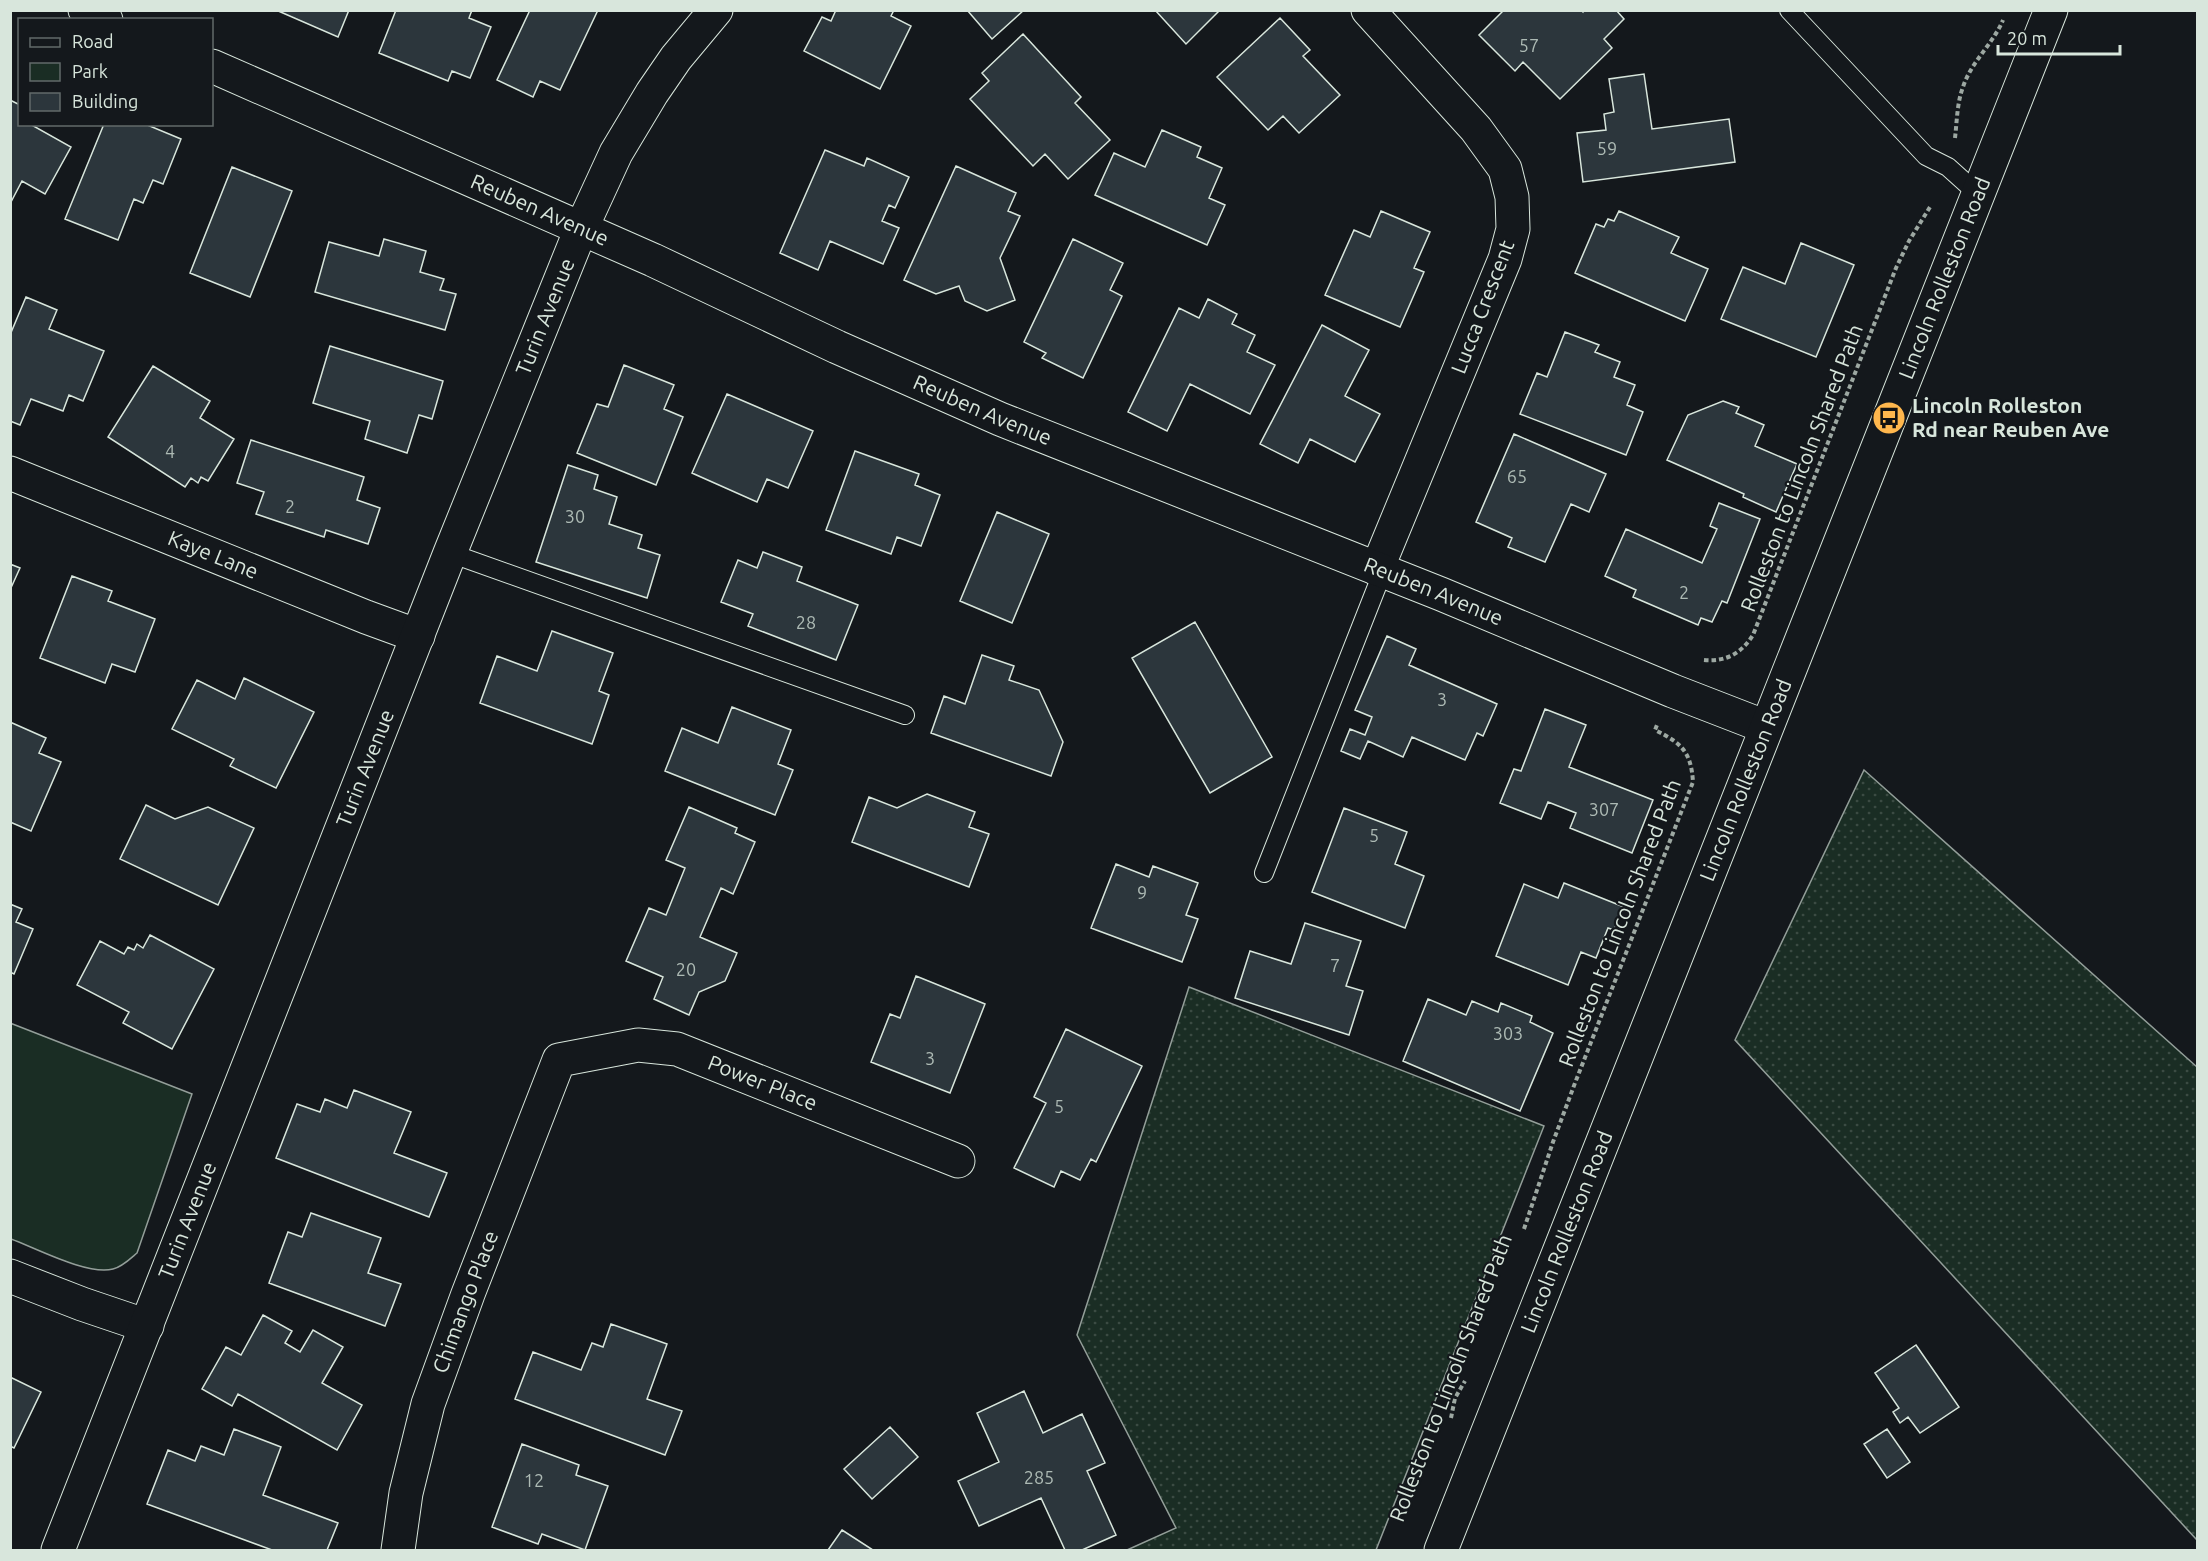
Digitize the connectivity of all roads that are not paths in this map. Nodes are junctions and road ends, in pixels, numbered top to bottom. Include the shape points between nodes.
1 (85, 10) edge
2 (716, 10) edge
3 (1368, 10) edge
4 (1789, 10) edge
5 (2051, 10) edge
6 (102, 18) edge
7 (213, 66) edge
8 (1978, 194) junction
9 (581, 229) junction
10 (10, 473) edge
11 (450, 553) junction
12 (1380, 570) junction
13 (418, 636) junction
14 (905, 715) dead end
15 (1766, 727) junction
16 (1264, 873) dead end
17 (559, 1060) joint
18 (958, 1161) dead end
19 (10, 1276) edge
20 (147, 1326) junction
21 (58, 1551) edge
22 (398, 1551) edge
23 (1441, 1551) edge

1 - 6 street
2 - 9 street, Turin Avenue via 652,93 616,153
3 - 12 street, Lucca Crescent via 1492,149 1505,169 1512,197 1513,229 1505,259
4 - 8 lane via 1926,156 1948,167
5 - 8 street, Lincoln Rolleston Road
7 - 9 street, Reuben Avenue
8 - 15 street, Lincoln Rolleston Road
9 - 11 street, Turin Avenue
9 - 12 street, Reuben Avenue via 1000,419
10 - 13 street, Kaye Lane
11 - 13 street, Turin Avenue
11 - 14 lane
12 - 15 street, Reuben Avenue
12 - 16 lane
13 - 20 street, Turin Avenue
15 - 23 street, Lincoln Rolleston Road
17 - 18 street, Power Place via 638,1045 677,1049
17 - 22 street, Chimango Place via 428,1404 406,1493
19 - 20 street
20 - 21 street, Turin Avenue

